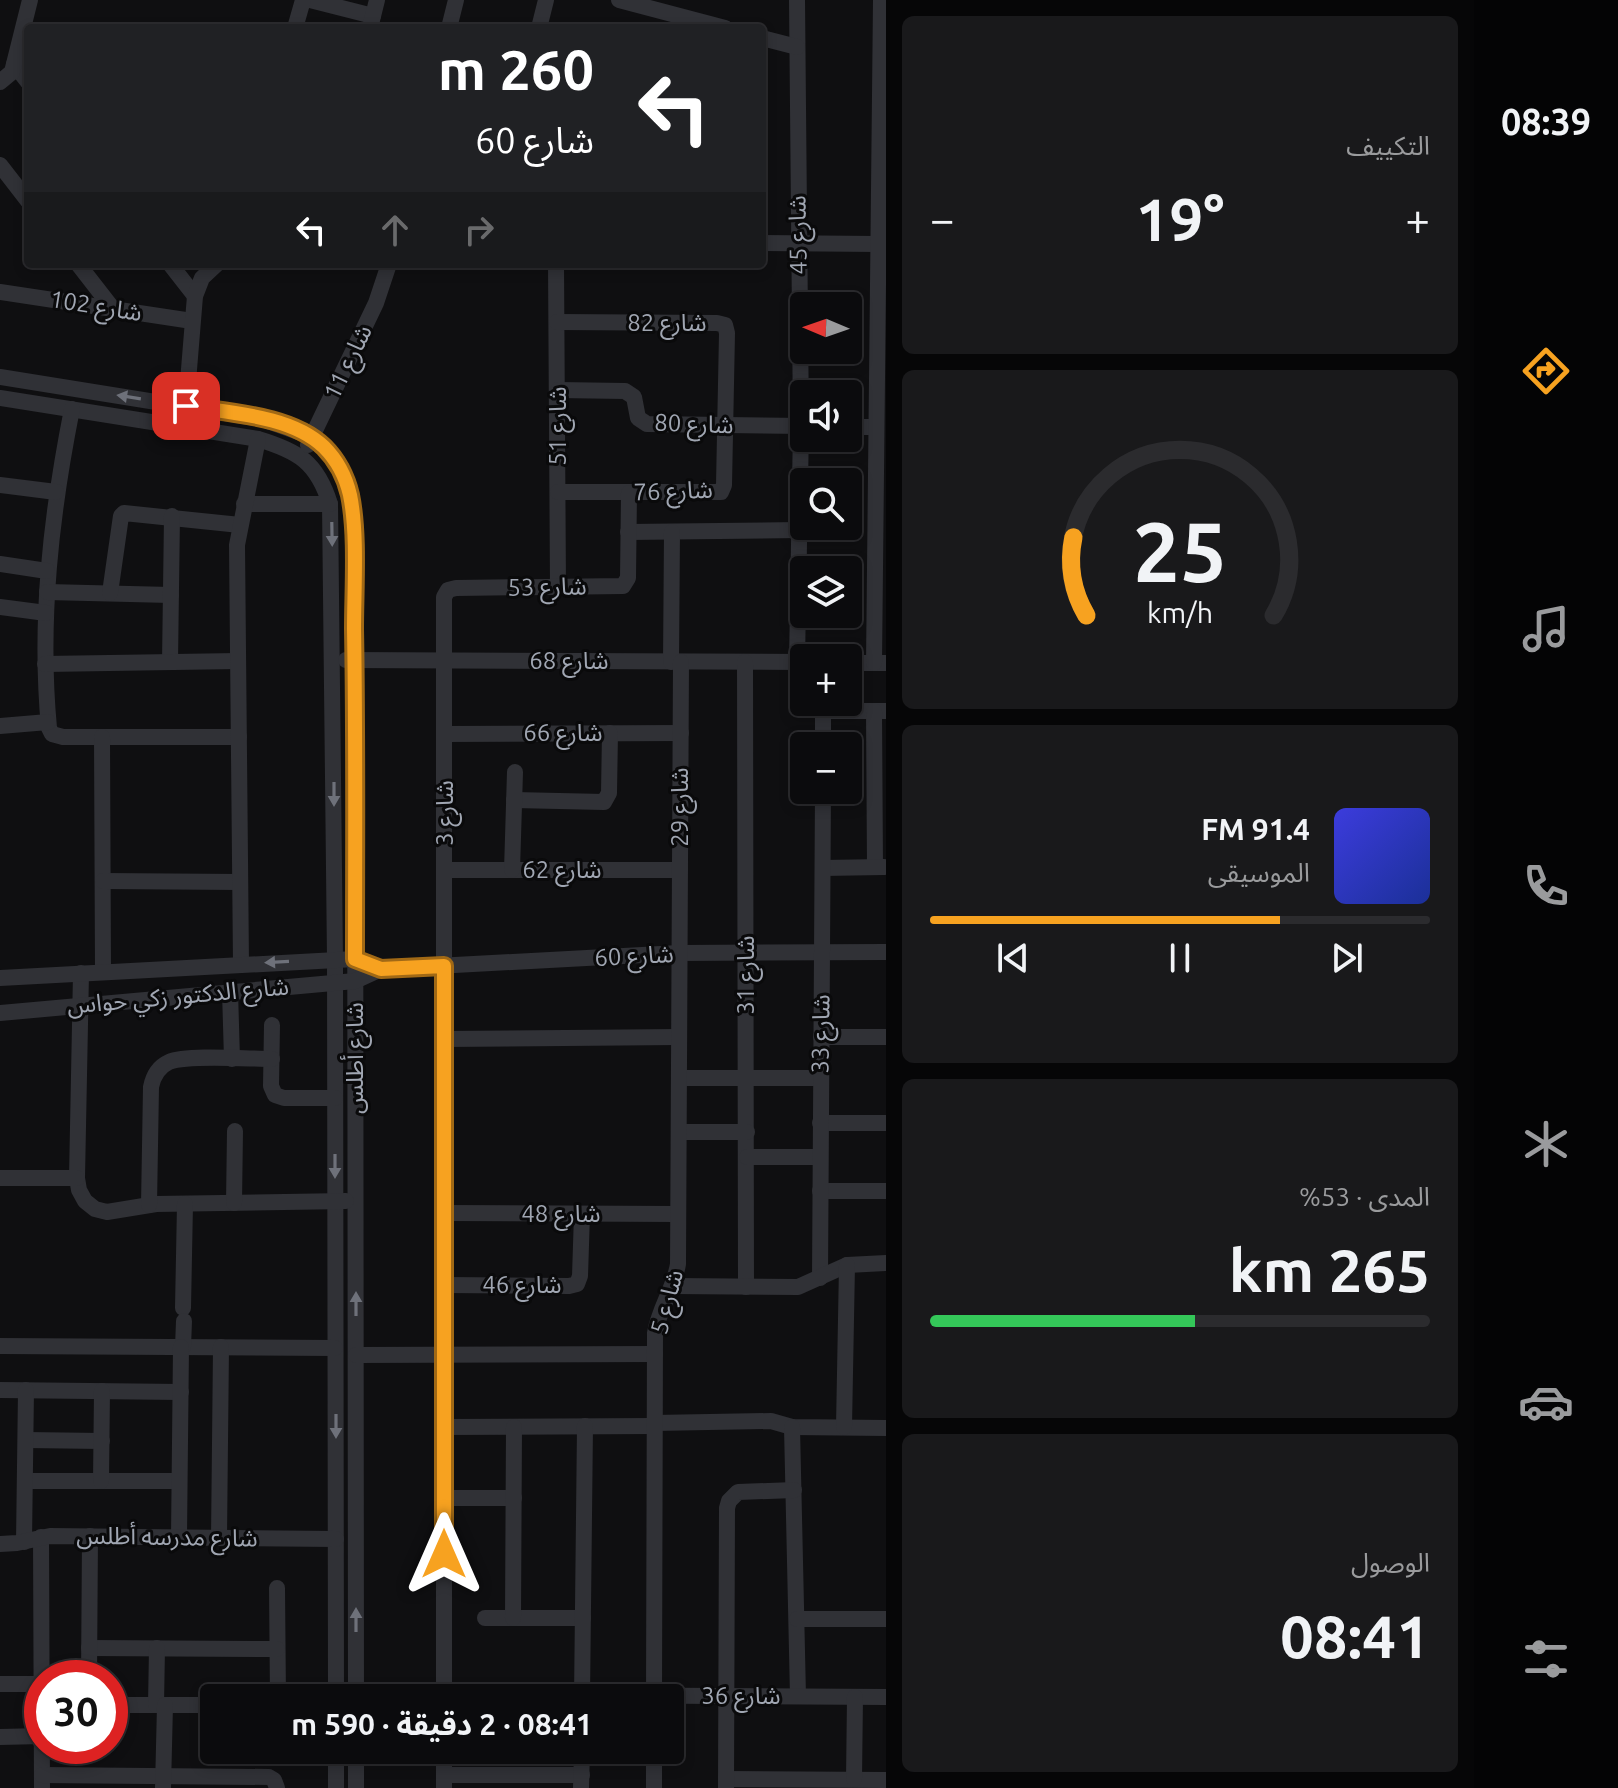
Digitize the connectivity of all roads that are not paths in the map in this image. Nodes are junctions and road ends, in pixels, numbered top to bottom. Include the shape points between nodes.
1 (30, 0) edge
2 (303, 0) edge
3 (310, 0) edge
4 (456, 0) edge
5 (546, 0) edge
6 (619, 0) edge
7 (797, 0) edge
8 (881, 0) edge
9 (373, 15) edge
10 (24, 24) edge
11 (296, 24) edge
12 (450, 24) edge
13 (540, 24) edge
14 (710, 24) edge
15 (24, 25) edge
16 (766, 39) edge
17 (0, 43) edge
18 (19, 45) junction
19 (797, 47) junction
20 (14, 64) junction
21 (24, 77) edge
22 (0, 82) edge
23 (0, 165) edge
24 (883, 173) edge
25 (24, 196) edge
26 (766, 243) edge
27 (798, 244) junction
28 (878, 244) junction
29 (81, 268) edge
30 (173, 268) edge
31 (213, 268) edge
32 (388, 268) edge
33 (556, 268) edge
34 (3, 289) edge
35 (195, 296) junction
36 (113, 309) junction
37 (192, 321) junction
38 (557, 322) junction
39 (882, 328) edge
40 (0, 377) edge
41 (801, 380) edge
42 (558, 390) junction
43 (0, 398) edge
44 (186, 406) junction
45 (72, 409) junction
46 (726, 425) junction
47 (790, 426) edge
48 (862, 427) edge
49 (876, 427) junction
50 (312, 437) junction
51 (258, 439) junction
52 (302, 458) junction
53 (0, 485) edge
54 (881, 488) edge
55 (56, 492) junction
56 (558, 492) junction
57 (629, 493) junction
58 (244, 504) junction
59 (330, 504) junction
60 (172, 516) junction
61 (240, 525) junction
62 (790, 530) edge
63 (628, 532) junction
64 (672, 532) junction
65 (799, 540) edge
66 (0, 564) edge
67 (47, 571) junction
68 (558, 587) junction
69 (47, 592) junction
70 (110, 593) junction
71 (171, 595) junction
72 (880, 596) edge
73 (0, 607) edge
74 (46, 613) junction
75 (800, 644) edge
76 (333, 660) junction
77 (355, 660) junction
78 (444, 660) junction
79 (238, 661) junction
80 (170, 662) junction
81 (676, 662) junction
82 (745, 662) junction
83 (790, 662) edge
84 (880, 663) edge
85 (45, 664) junction
86 (880, 711) edge
87 (48, 722) junction
88 (0, 726) edge
89 (610, 733) junction
90 (681, 733) junction
91 (444, 734) junction
92 (102, 737) junction
93 (239, 737) junction
94 (515, 772) dead end
95 (514, 800) junction
96 (823, 804) edge
97 (881, 867) edge
98 (823, 868) junction
99 (445, 870) junction
100 (512, 870) junction
101 (680, 870) junction
102 (103, 881) junction
103 (240, 882) junction
104 (822, 952) junction
105 (886, 952) edge
106 (679, 953) junction
107 (746, 953) junction
108 (355, 959) junction
109 (335, 960) junction
110 (241, 964) junction
111 (444, 966) junction
112 (381, 969) junction
113 (103, 971) junction
114 (81, 973) junction
115 (0, 978) edge
116 (355, 981) junction
117 (335, 983) junction
118 (230, 991) junction
119 (81, 1005) junction
120 (0, 1013) edge
121 (272, 1025) dead end
122 (679, 1037) junction
123 (821, 1037) junction
124 (886, 1037) edge
125 (445, 1039) junction
126 (232, 1059) junction
127 (272, 1059) junction
128 (679, 1078) junction
129 (746, 1078) junction
130 (820, 1078) junction
131 (335, 1098) junction
132 (820, 1123) junction
133 (886, 1123) edge
134 (235, 1131) dead end
135 (679, 1132) junction
136 (747, 1132) junction
137 (747, 1157) junction
138 (819, 1157) junction
139 (0, 1178) edge
140 (77, 1178) junction
141 (820, 1191) junction
142 (886, 1191) edge
143 (356, 1201) junction
144 (335, 1202) junction
145 (234, 1203) junction
146 (185, 1204) junction
147 (149, 1205) junction
148 (445, 1213) junction
149 (582, 1214) junction
150 (677, 1214) junction
151 (886, 1263) edge
152 (847, 1265) junction
153 (820, 1278) junction
154 (444, 1285) junction
155 (673, 1286) junction
156 (746, 1287) junction
157 (0, 1346) edge
158 (182, 1347) junction
159 (221, 1347) junction
160 (335, 1348) junction
161 (655, 1354) junction
162 (356, 1355) junction
163 (445, 1355) junction
164 (335, 1384) junction
165 (355, 1384) junction
166 (0, 1390) edge
167 (26, 1390) junction
168 (102, 1391) junction
169 (181, 1392) junction
170 (654, 1424) junction
171 (585, 1426) junction
172 (444, 1427) junction
173 (514, 1427) junction
174 (792, 1427) junction
175 (844, 1427) junction
176 (886, 1428) edge
177 (26, 1440) junction
178 (102, 1441) junction
179 (25, 1481) junction
180 (101, 1481) junction
181 (179, 1481) junction
182 (794, 1490) junction
183 (444, 1498) junction
184 (514, 1498) junction
185 (90, 1536) junction
186 (179, 1537) junction
187 (219, 1538) junction
188 (336, 1539) junction
189 (33, 1540) junction
190 (0, 1544) edge
191 (277, 1588) dead end
192 (485, 1618) dead end
193 (513, 1618) junction
194 (583, 1618) junction
195 (797, 1619) junction
196 (886, 1619) edge
197 (89, 1648) junction
198 (157, 1648) junction
199 (277, 1649) junction
200 (40, 1660) edge
201 (89, 1660) edge
202 (0, 1684) edge
203 (24, 1684) edge
204 (278, 1684) edge
205 (336, 1684) edge
206 (356, 1684) edge
207 (444, 1684) edge
208 (582, 1684) edge
209 (654, 1684) edge
210 (727, 1696) junction
211 (798, 1696) junction
212 (684, 1697) edge
213 (855, 1697) junction
214 (886, 1697) edge
215 (128, 1705) edge
216 (160, 1705) junction
217 (200, 1705) edge
218 (24, 1736) edge
219 (0, 1737) edge
220 (336, 1764) edge
221 (356, 1764) edge
222 (654, 1764) edge
223 (854, 1779) junction
224 (886, 1780) edge
225 (42, 1781) edge
226 (163, 1782) edge
227 (444, 1782) edge
228 (582, 1782) edge
229 (726, 1783) edge
230 (277, 1788) edge
231 (336, 1788) edge
232 (356, 1788) edge
233 (654, 1788) edge

1 - 10 street
2 - 11 street
3 - 9 street
4 - 12 street
5 - 13 street
6 - 14 street
7 - 19 street, شارع 45
8 - 24 street
15 - 18 street
16 - 19 street
17 - 18 street
18 - 20 street
19 - 27 street, شارع 45
20 - 21 street
20 - 22 street
23 - 25 street
24 - 28 street
26 - 27 street
27 - 28 street
27 - 41 street, شارع 45
28 - 39 street
29 - 36 street
30 - 35 street
31 - 35 street
32 - 50 street, شارع 11
33 - 38 street, شارع 51
34 - 36 street, شارع 102
35 - 37 street
36 - 37 street, شارع 102
37 - 44 street
38 - 42 street, شارع 51
38 - 46 street, شارع 82 via 725,325
39 - 49 street
44 -> 40 street, شارع أطلس
42 - 46 street, شارع 80 via 625,391 634,397 638,418 647,424
42 - 56 street, شارع 51
43 - 45 street, شارع أطلس
44 - 50 street, شارع أطلس via 262,419
45 - 51 street, شارع أطلس
45 - 55 street
46 - 47 street, شارع 80
46 - 57 street, شارع 76 via 721,492
48 - 49 street
49 - 54 street
50 - 52 street, شارع 11
50 - 77 street, شارع أطلس via 333,459 350,494
51 - 52 street, شارع أطلس
51 - 58 street
52 - 59 street, شارع أطلس via 325,486
53 - 55 street
54 - 72 street
55 - 67 street
56 - 57 street, شارع 76
56 - 68 street, شارع 51
57 - 63 street, شارع 53
58 - 59 street
58 - 61 street
59 -> 76 street, شارع أطلس
60 - 61 street
60 - 70 street via 122,514
60 - 71 street
61 - 79 street
62 - 64 street
63 - 64 street
63 - 68 street, شارع 53 via 626,584
64 - 81 street, شارع 29
65 - 75 street, شارع 45
66 - 67 street
67 - 69 street
68 - 78 street, شارع 53 via 448,590
69 - 70 street
69 - 74 street
70 - 71 street
71 - 80 street
72 - 84 street
73 - 74 street
74 - 85 street
76 - 77 street, شارع 68
76 -> 109 street, شارع أطلس
77 - 78 street, شارع 68
77 - 108 street, شارع أطلس
78 - 81 street, شارع 68
78 - 91 street, شارع 3
79 - 80 street
79 - 93 street
80 - 85 street
81 - 82 street, شارع 68
81 - 90 street, شارع 29
82 - 83 street, شارع 68
82 - 107 street, شارع 31
85 - 87 street
86 - 97 street
87 - 88 street
87 - 92 street via 57,737
89 - 90 street, شارع 66
89 - 91 street, شارع 66
89 - 95 street via 609,793 604,802
90 - 101 street, شارع 29
91 - 99 street, شارع 3
92 - 93 street
92 - 102 street
93 - 103 street
94 - 95 street
95 - 100 street
96 - 98 street, شارع 33
97 - 98 street
98 - 104 street, شارع 33
99 - 100 street, شارع 62
99 - 111 street, شارع 3
100 - 101 street, شارع 62
101 - 106 street, شارع 29
102 - 103 street
102 - 113 street
103 - 110 street
104 - 105 street, شارع 60
104 - 107 street, شارع 60
104 - 123 street, شارع 33
106 - 107 street, شارع 60
106 - 111 street, شارع 60
106 - 122 street, شارع 5
107 - 129 street, شارع 31
108 - 109 street, شارع الدكتور زكي حواس
108 - 112 street, شارع 60
108 - 116 street, شارع أطلس
109 -> 110 street, شارع الدكتور زكي حواس
109 - 117 street, شارع أطلس
110 - 113 street, شارع الدكتور زكي حواس
111 - 112 street, شارع 60
111 - 125 street, شارع 3
112 - 116 street, شارع 60
113 - 114 street, شارع الدكتور زكي حواس
114 - 115 street, شارع الدكتور زكي حواس
114 - 119 street
116 - 117 street, شارع الدكتور زكي حواس
116 - 143 street, شارع أطلس
117 - 118 street, شارع الدكتور زكي حواس
117 - 131 street, شارع أطلس
118 - 119 street, شارع الدكتور زكي حواس
118 - 126 street
119 - 120 street, شارع الدكتور زكي حواس
119 - 140 street
121 - 127 street
122 - 125 street
122 - 128 street, شارع 5
123 - 124 street
123 - 130 street, شارع 33
125 - 148 street, شارع 3
126 - 127 street
126 - 147 street via 168,1062 153,1077
127 - 131 street via 275,1095
128 - 129 street
128 - 135 street, شارع 5
129 - 130 street
129 - 136 street, شارع 31
130 - 132 street, شارع 33
131 -> 144 street, شارع أطلس
132 - 133 street
132 - 138 street, شارع 33
134 - 145 street
135 - 136 street
135 - 150 street, شارع 5
136 - 137 street, شارع 31
137 - 138 street
137 - 156 street, شارع 31
138 - 141 street, شارع 33
139 - 140 street
140 - 147 street via 85,1201 95,1209
141 - 142 street
141 - 153 street, شارع 33
143 - 144 street
162 -> 143 street, شارع أطلس
144 - 145 street
144 - 160 street, شارع أطلس
145 - 146 street
146 - 147 street
146 - 158 street
148 - 149 street, شارع 48
148 - 154 street, شارع 3
149 - 150 street, شارع 48
149 - 154 street, شارع 46 via 577,1284
150 - 155 street, شارع 5
151 - 152 street
152 - 153 street
152 - 175 street
153 - 156 street via 798,1287
154 - 163 street, شارع 3
155 - 156 street
155 - 161 street, شارع 5 via 657,1321
157 - 158 street
158 - 159 street
158 - 169 street
159 - 160 street
159 - 187 street
160 - 164 street, شارع أطلس
161 - 163 street
161 - 170 street, شارع 5
162 - 163 street
162 - 165 street, شارع أطلس
163 - 172 street, شارع 3
164 - 165 street
164 -> 188 street, شارع أطلس
206 -> 165 street, شارع أطلس
166 - 167 street
167 - 168 street
167 - 177 street
168 - 169 street
168 - 178 street
169 - 181 street
170 - 171 street
170 - 174 street via 771,1421
170 - 209 street, شارع 5
171 - 173 street
171 - 194 street
172 - 173 street
172 - 183 street, شارع 3
173 - 184 street
174 - 175 street
174 - 182 street
175 - 176 street
177 - 178 street
177 - 179 street
178 - 180 street
179 - 180 street
179 - 189 street
180 - 181 street
181 - 186 street
182 - 195 street
182 - 210 street via 745,1491 729,1501
183 - 184 street
183 - 207 street, شارع 3
184 - 193 street
185 - 186 street, شارع مدرسه أطلس
185 - 189 street, شارع مدرسه أطلس
185 - 197 street
186 - 187 street, شارع مدرسه أطلس
187 - 188 street, شارع مدرسه أطلس
188 - 205 street, شارع أطلس
189 - 190 street, شارع مدرسه أطلس
189 - 200 street
191 - 199 street
192 - 193 street
193 - 194 street
194 - 208 street
195 - 196 street
195 - 211 street
197 - 198 street
197 - 201 street
198 - 199 street
198 - 216 street
199 - 204 street
202 - 203 street
210 - 211 street, شارع 36
210 - 212 street, شارع 36
210 - 229 street
211 - 213 street, شارع 36
213 - 214 street, شارع 36
213 - 223 street
215 - 216 street
216 - 217 street
216 - 226 street
218 - 219 street
220 - 231 street
221 - 232 street
222 - 233 street
223 - 224 street
223 - 229 street
225 - 226 street
226 - 230 street via 269,1777
227 - 228 street

